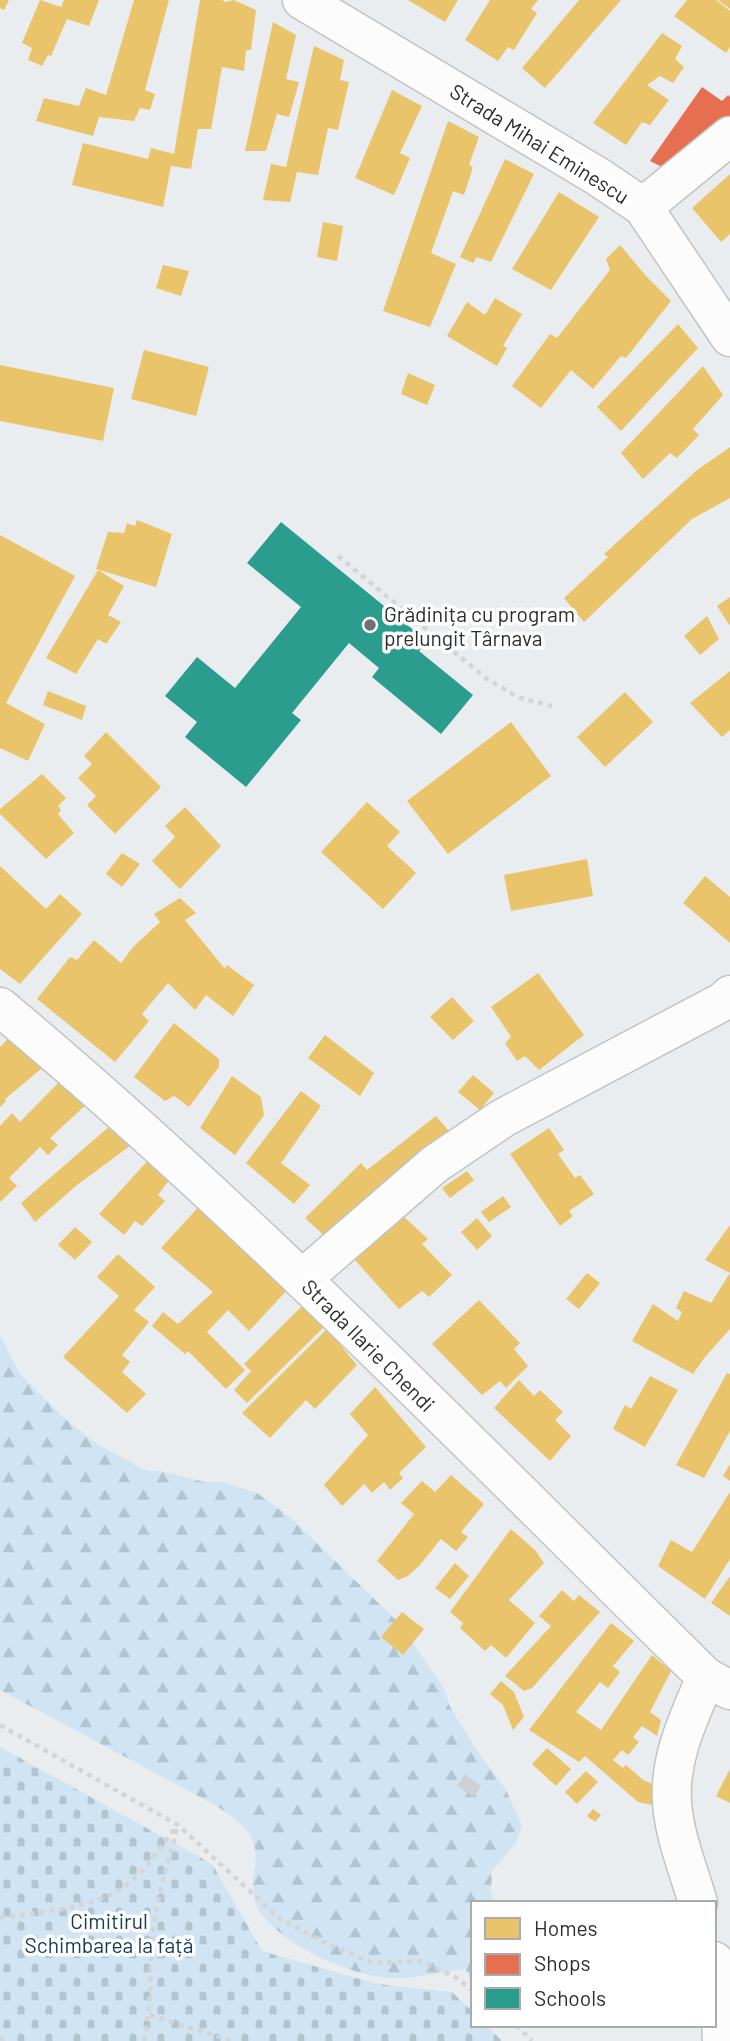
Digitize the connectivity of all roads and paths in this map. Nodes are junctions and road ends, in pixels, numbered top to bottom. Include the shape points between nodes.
1 (302, 0) edge
2 (730, 136) edge
3 (643, 207) junction
4 (730, 337) edge
5 (338, 556) dead end
6 (552, 706) dead end
7 (730, 995) edge
8 (0, 1007) edge
9 (302, 1279) junction
10 (718, 1684) edge
11 (0, 1725) edge
12 (178, 1825) junction
13 (697, 1901) edge
14 (0, 1917) edge
15 (716, 1973) edge
16 (471, 1989) edge
17 (150, 2015) junction
18 (518, 2027) edge
19 (144, 2041) edge
20 (232, 2041) edge
21 (532, 2041) edge
22 (722, 2041) edge

1 - 3 street, Strada Mihai Eminescu
2 - 3 street
3 - 4 street, Strada Mihai Eminescu
5 - 6 path via 487,679 520,698
7 - 9 street via 503,1118 435,1164
8 - 9 street, Strada Ilarie Chendi
9 - 10 street, Strada Ilarie Chendi
10 - 13 street via 681,1738 673,1767 672,1803
11 - 12 path
12 - 14 path via 145,1868 121,1888 96,1900
12 - 16 path via 279,1918 373,1963 421,1961
12 - 17 path via 153,1928
15 - 22 street
17 - 19 path
17 - 20 path
18 - 21 path

